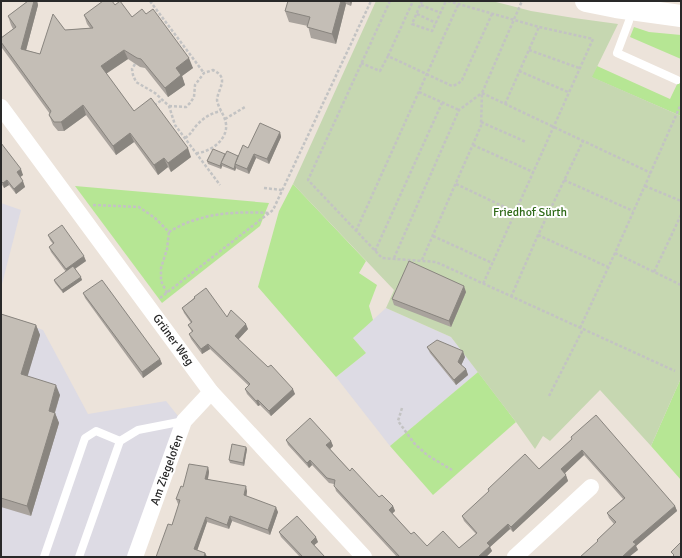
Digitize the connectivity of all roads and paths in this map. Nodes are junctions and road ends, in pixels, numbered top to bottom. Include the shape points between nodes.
1 (150, 1) edge
2 (370, 1) edge
3 (390, 1) edge
4 (413, 1) edge
5 (422, 1) edge
6 (447, 1) edge
7 (522, 1) edge
8 (586, 1) edge
9 (420, 5) junction
10 (458, 5) junction
11 (631, 9) junction
12 (440, 13) junction
13 (416, 14) junction
14 (492, 14) junction
15 (681, 16) edge
16 (514, 20) junction
17 (436, 23) junction
18 (539, 27) junction
19 (529, 50) junction
20 (388, 56) junction
21 (361, 63) junction
22 (135, 64) edge
23 (579, 68) junction
24 (519, 71) junction
25 (204, 73) junction
26 (427, 75) junction
27 (677, 80) dead end
28 (419, 92) junction
29 (568, 92) junction
30 (482, 93) junction
31 (162, 100) junction
32 (442, 103) junction
33 (505, 104) junction
34 (681, 104) edge
35 (169, 106) junction
36 (1, 107) edge
37 (245, 107) dead end
38 (155, 108) edge
39 (460, 110) junction
40 (221, 112) junction
41 (224, 119) junction
42 (482, 122) junction
43 (552, 127) junction
44 (185, 138) junction
45 (583, 141) junction
46 (526, 142) dead end
47 (473, 145) junction
48 (197, 153) junction
49 (533, 172) junction
50 (651, 173) junction
51 (564, 180) junction
52 (456, 184) junction
53 (220, 185) dead end
54 (645, 186) junction
55 (264, 188) dead end
56 (282, 190) junction
57 (681, 201) edge
58 (73, 204) junction
59 (633, 211) junction
60 (515, 212) junction
61 (270, 213) junction
62 (681, 215) edge
63 (356, 231) junction
64 (169, 232) junction
65 (538, 235) junction
66 (433, 236) junction
67 (375, 251) junction
68 (615, 253) junction
69 (394, 258) junction
70 (422, 260) junction
71 (492, 263) junction
72 (608, 268) junction
73 (654, 272) junction
74 (483, 284) junction
75 (681, 285) edge
76 (167, 293) junction
77 (511, 297) junction
78 (149, 307) junction
79 (581, 329) junction
80 (675, 371) dead end
81 (211, 392) junction
82 (549, 396) dead end
83 (402, 408) dead end
84 (184, 421) junction
85 (120, 441) junction
86 (452, 470) dead end
87 (591, 487) dead end
88 (44, 557) edge
89 (79, 557) edge
90 (135, 557) edge
91 (364, 557) edge
92 (515, 557) edge

1 - 25 path
2 - 56 path
3 - 21 path
4 - 20 path
5 - 9 path
6 - 10 path
6 - 12 path
7 - 16 path
8 - 11 street
9 - 12 path
9 - 13 path
10 - 14 path
10 - 26 path
11 - 15 street
11 - 27 lane via 617,53
12 - 17 path
13 - 17 path
13 - 17 path via 412,24 432,31
14 - 16 path
14 - 26 path via 458,84 452,86
16 - 18 path
16 - 30 path
18 - 19 path
18 - 23 path via 592,39
19 - 23 path
19 - 24 path
20 - 21 path via 380,71
20 - 26 path
21 - 63 path via 308,180
22 - 31 path via 132,75 136,82
23 - 29 path
24 - 29 path
24 - 33 path
25 - 35 path via 195,85 194,97 186,107
25 - 40 path via 213,70 221,76 222,86 217,96
26 - 28 path
28 - 32 path
28 - 63 path
29 - 43 path
30 - 33 path
30 - 39 path
30 - 42 path
31 - 35 path
31 - 38 path
32 - 39 path
32 - 67 path
33 - 43 path
34 - 50 path
35 - 44 path via 174,125
36 - 58 street, Grüner Weg
37 - 41 path
39 - 69 path
40 - 41 path
40 - 44 path via 203,119
41 - 48 path via 226,124 222,138 210,150
42 - 46 path
42 - 47 path
43 - 45 path
43 - 49 path
44 - 48 path
45 - 50 path
45 - 51 path
47 - 49 path
47 - 52 path
48 - 53 path
49 - 60 path
50 - 54 path
51 - 59 path
51 - 65 path
52 - 60 path
52 - 66 path
54 - 57 path
54 - 59 path
55 - 56 path
56 - 61 path
58 - 64 path via 139,207
58 - 78 street, Grüner Weg
59 - 68 path
60 - 71 path
61 - 64 path via 211,214 181,224
61 - 76 path
62 - 73 path
63 - 67 path
64 - 76 path via 161,268 161,281
65 - 72 path
65 - 77 path
66 - 70 path
66 - 71 path
67 - 69 path via 382,258
68 - 72 path
68 - 73 path
69 - 70 path
70 - 74 path via 436,262
71 - 74 path
72 - 79 path
73 - 75 path
74 - 77 path
76 - 78 path
77 - 79 path
78 - 81 street, Grüner Weg
79 - 80 path
79 - 82 path
81 - 84 street, Am Ziegelofen
81 - 91 street, Grüner Weg
83 - 86 path via 398,422 414,443 427,455
84 - 85 lane via 138,430
84 - 90 street, Am Ziegelofen
85 - 88 lane via 96,431 85,438
85 - 89 lane
87 - 92 street

